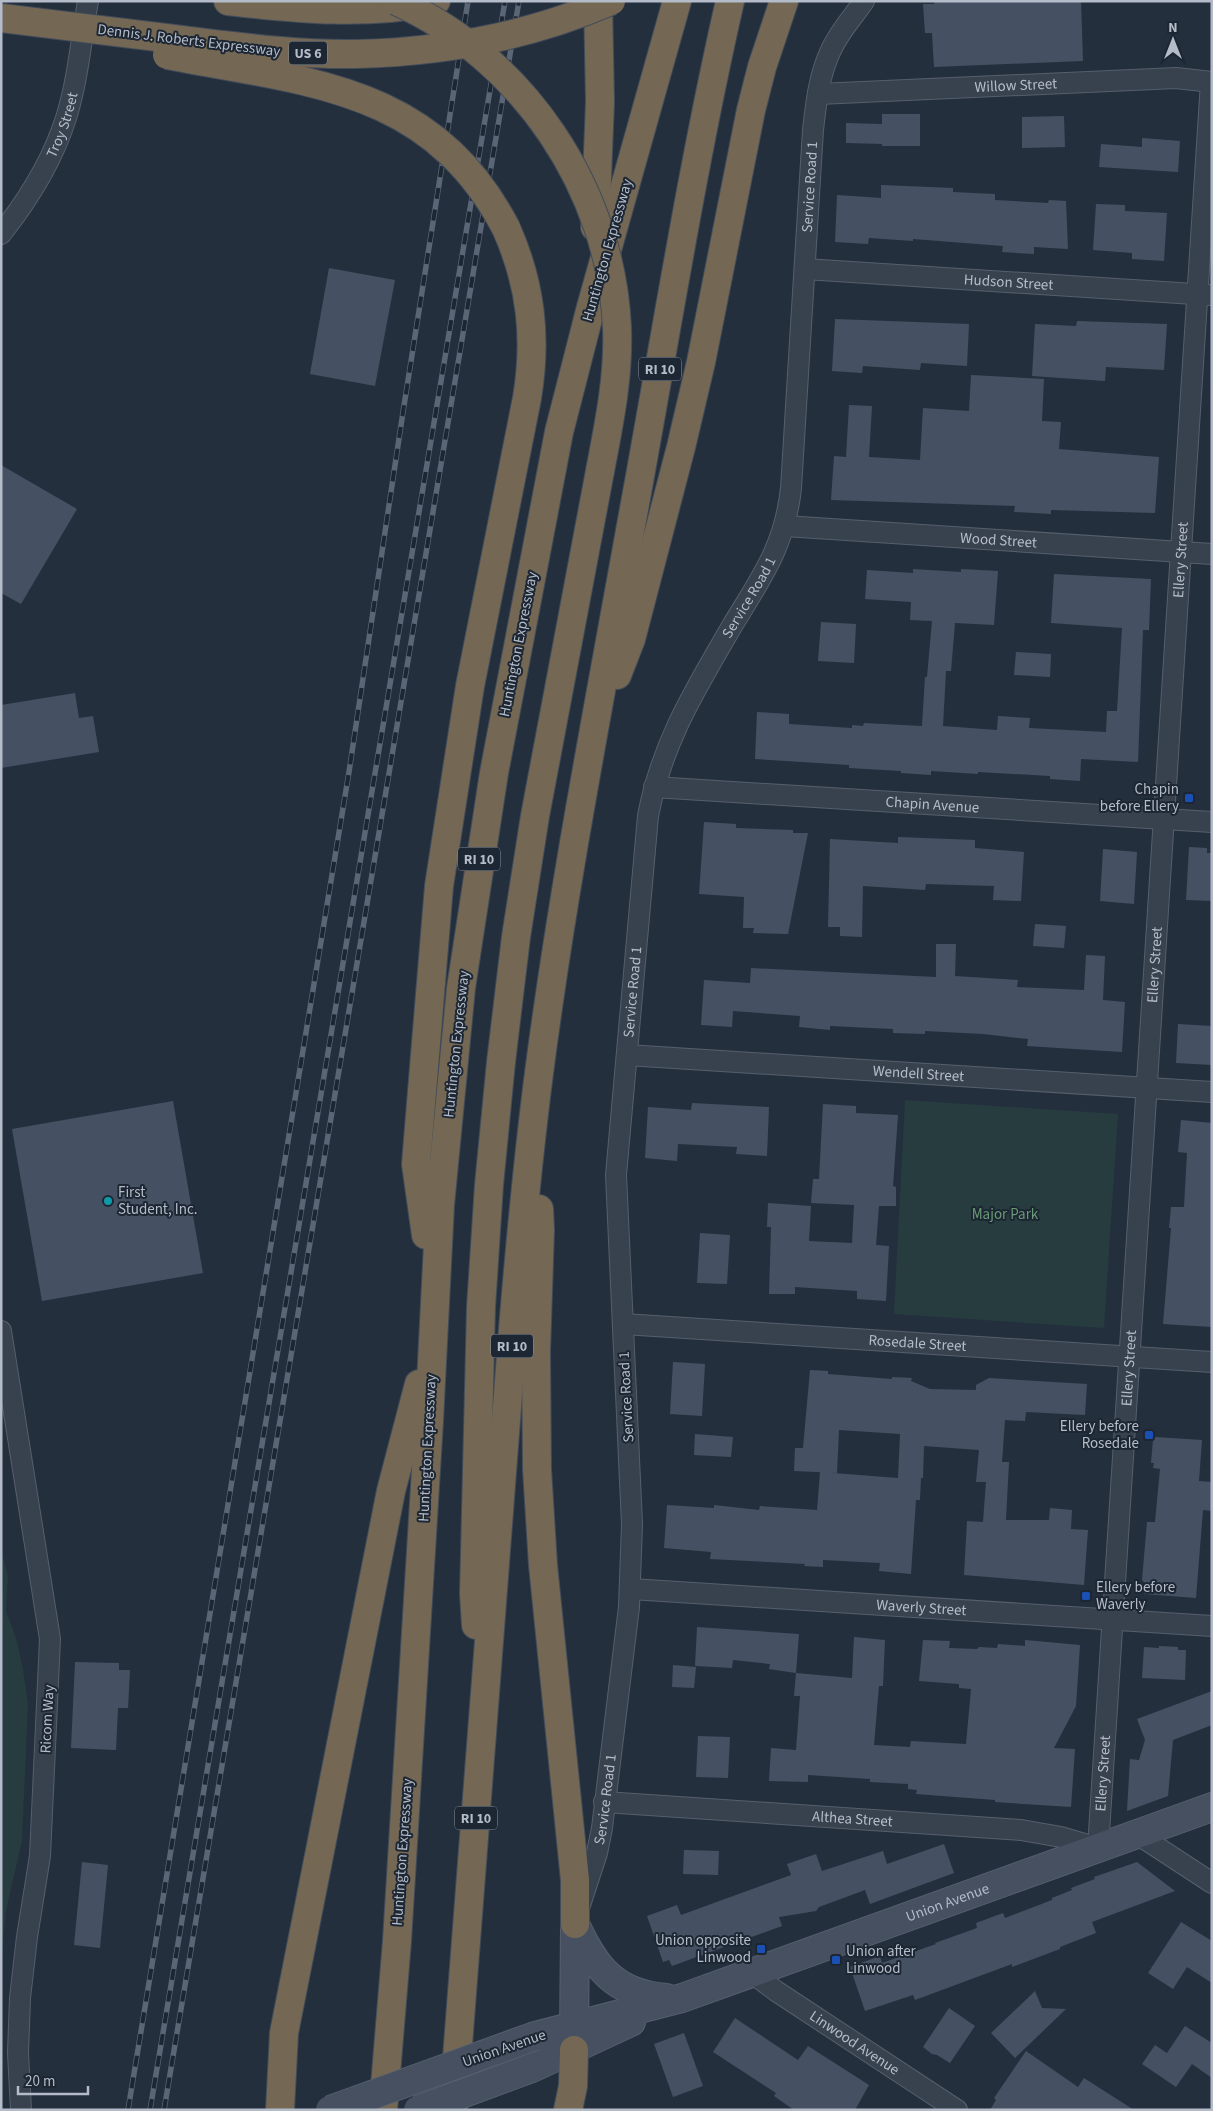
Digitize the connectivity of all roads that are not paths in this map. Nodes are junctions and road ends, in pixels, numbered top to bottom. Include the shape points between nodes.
1 (88, 1) edge
2 (228, 1) edge
3 (396, 1) edge
4 (436, 1) edge
5 (598, 1) edge
6 (611, 1) edge
7 (677, 1) edge
8 (730, 1) edge
9 (784, 1) edge
10 (864, 1) edge
11 (1, 18) edge
12 (1, 23) edge
13 (1212, 82) edge
14 (818, 94) junction
15 (1, 234) edge
16 (805, 269) junction
17 (1205, 295) edge
18 (591, 307) junction
19 (785, 526) junction
20 (1181, 552) junction
21 (1212, 554) edge
22 (593, 738) junction
23 (654, 787) junction
24 (1164, 819) junction
25 (1212, 822) edge
26 (627, 1055) junction
27 (1147, 1088) junction
28 (1212, 1092) edge
29 (534, 1116) junction
30 (434, 1291) junction
31 (623, 1324) junction
32 (1, 1331) edge
33 (433, 1335) junction
34 (1130, 1357) junction
35 (1212, 1362) edge
36 (630, 1589) junction
37 (1112, 1620) junction
38 (1212, 1626) edge
39 (484, 1711) junction
40 (604, 1802) junction
41 (1212, 1807) edge
42 (1137, 1834) junction
43 (1098, 1848) junction
44 (1212, 1883) edge
45 (574, 1924) junction
46 (752, 1973) junction
47 (682, 1998) junction
48 (574, 2037) junction
49 (21, 2110) edge
50 (280, 2110) edge
51 (330, 2110) edge
52 (383, 2110) edge
53 (418, 2110) edge
54 (453, 2110) edge
55 (568, 2110) edge
56 (957, 2110) edge

1 - 15 street, Troy Street via 74,85 61,133 25,200
2 - 4 highway via 357,10 399,8
3 - 39 highway, bridge via 427,17 483,56 539,115 561,148 587,199 606,256 617,329 613,394 525,877 489,1185 481,1307 474,1594
5 - 18 highway via 600,134
6 - 11 highway, Dennis J. Roberts Expressway / US 6, bridge via 563,19 486,40 437,48 357,54 250,49
7 - 18 highway, Huntington Expressway / RI 10
8 - 22 highway, RI 10 via 690,200
9 - 22 highway via 751,110 701,362 657,544 631,639
10 - 14 street, Service Road 1 via 830,50
12 - 30 highway, bridge via 319,85 370,101 416,125 455,157 480,186 506,228 519,260 532,322 532,366 470,686 436,913 416,1164
13 - 14 street, Willow Street via 1176,78
13 - 17 street, Ellery Street
14 - 16 street, Service Road 1
16 - 17 street, Hudson Street
16 - 19 street, Service Road 1 via 792,488
17 - 20 street, Ellery Street
18 - 30 highway, Huntington Expressway / RI 10 via 559,432 501,730 480,858 451,1074
19 - 20 street, Wood Street
19 - 23 street, Service Road 1 via 770,563 680,718
20 - 21 street, Wood Street
20 - 24 street, Ellery Street
22 - 29 highway, RI 10 via 557,948
23 - 24 street, Chapin Avenue
23 - 26 street, Service Road 1 via 646,832
24 - 25 street, Chapin Avenue
24 - 27 street, Ellery Street
26 - 27 street, Wendell Street
26 - 31 street, Service Road 1 via 616,1175
27 - 28 street, Wendell Street
27 - 34 street, Ellery Street
29 - 39 highway, RI 10 via 514,1320
29 - 45 highway via 540,1230 537,1469 574,1880
30 - 33 highway, Huntington Expressway / RI 10
31 - 34 street, Rosedale Street
31 - 36 street, Service Road 1 via 632,1524
32 - 49 street, Ricom Way via 50,1639 40,1856 20,1998
33 - 50 highway via 391,1491 354,1671 284,2032
33 - 52 highway, Huntington Expressway / RI 10 via 399,1902
34 - 35 street, Rosedale Street
34 - 37 street, Ellery Street
36 - 37 street, Waverly Street
36 - 40 street, Service Road 1
37 - 38 street, Waverly Street
37 - 43 street, Ellery Street
39 - 54 highway, RI 10
40 - 43 street, Althea Street via 1021,1830
40 - 45 street, Service Road 1 via 597,1854
41 - 42 main road, Union Avenue
42 - 43 main road, Union Avenue
42 - 44 street
43 - 46 main road, Union Avenue
45 - 47 main road via 588,1950 617,1984 644,1995
45 - 48 main road, Service Road 1
46 - 47 main road, Union Avenue
46 - 56 street, Linwood Avenue
47 - 48 main road, Union Avenue
48 - 51 main road, Union Avenue, bridge via 535,2036
48 - 53 main road, Union Avenue, bridge via 532,2068
48 - 55 highway via 573,2086

